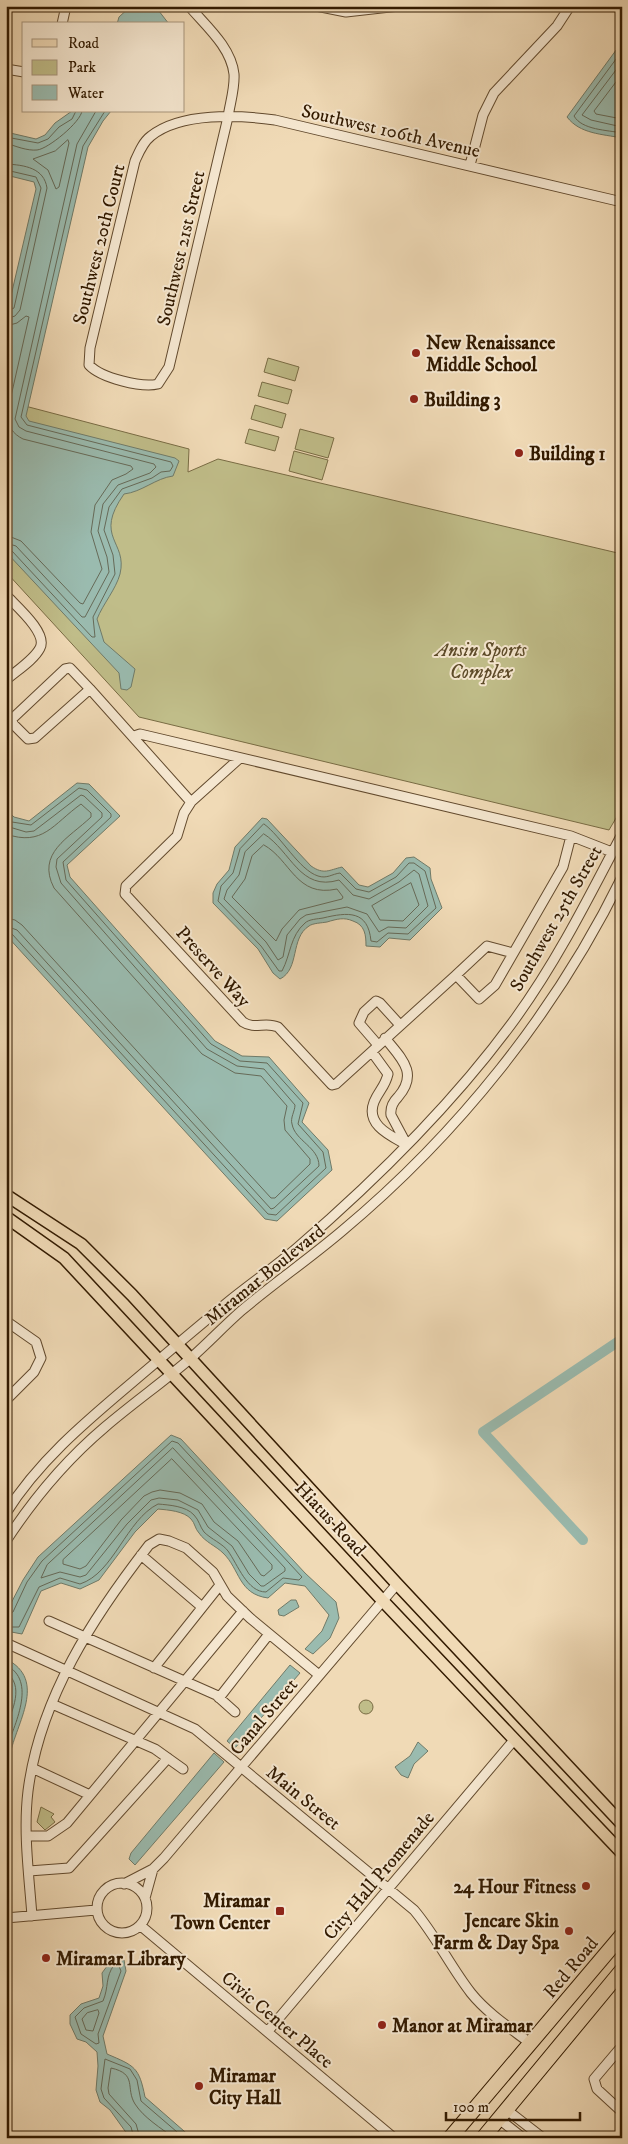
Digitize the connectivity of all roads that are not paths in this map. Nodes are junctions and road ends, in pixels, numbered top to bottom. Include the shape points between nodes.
1 (66, 6) edge
2 (189, 6) edge
3 (316, 6) edge
4 (399, 6) edge
5 (570, 6) edge
6 (62, 22) edge
7 (6, 69) edge
8 (22, 72) edge
9 (228, 117) junction
10 (152, 135) joint
11 (470, 165) junction
12 (622, 202) edge
13 (89, 365) joint
14 (6, 595) edge
15 (6, 680) edge
16 (90, 688) junction
17 (134, 736) junction
18 (240, 758) junction
19 (191, 802) junction
20 (622, 834) edge
21 (571, 836) junction
22 (612, 852) junction
23 (622, 877) edge
24 (513, 953) junction
25 (456, 975) junction
26 (515, 1018) joint
27 (534, 1023) joint
28 (400, 1025) junction
29 (378, 1045) junction
30 (407, 1145) junction
31 (6, 1195) edge
32 (6, 1217) edge
33 (6, 1321) edge
34 (179, 1343) junction
35 (191, 1358) junction
36 (159, 1360) junction
37 (173, 1373) junction
38 (6, 1400) edge
39 (6, 1513) edge
40 (6, 1541) edge
41 (141, 1555) junction
42 (397, 1584) junction
43 (220, 1585) junction
44 (382, 1600) junction
45 (202, 1607) junction
46 (243, 1611) junction
47 (49, 1621) dead end
48 (269, 1634) junction
49 (84, 1637) junction
50 (6, 1643) edge
51 (154, 1668) junction
52 (67, 1670) junction
53 (319, 1675) junction
54 (184, 1680) junction
55 (219, 1698) junction
56 (52, 1704) junction
57 (158, 1711) junction
58 (234, 1712) dead end
59 (514, 1740) junction
60 (134, 1741) junction
61 (168, 1758) junction
62 (241, 1766) junction
63 (32, 1768) junction
64 (183, 1769) dead end
65 (90, 1795) junction
66 (622, 1824) edge
67 (27, 1836) junction
68 (622, 1853) edge
69 (153, 1869) junction
70 (29, 1871) junction
71 (124, 1884) junction
72 (388, 1887) junction
73 (145, 1898) junction
74 (96, 1910) junction
75 (32, 1916) junction
76 (6, 1918) edge
77 (141, 1926) junction
78 (622, 1934) edge
79 (622, 1970) edge
80 (268, 2031) junction
81 (530, 2043) junction
82 (622, 2046) edge
83 (622, 2112) edge
84 (503, 2114) junction
85 (394, 2138) edge
86 (450, 2138) edge
87 (483, 2138) edge
88 (523, 2138) edge
89 (543, 2138) edge

1 - 6 street
2 - 9 street, Southwest 21st Street via 223,45 230,58 234,74
3 - 4 street via 346,12
5 - 11 street via 557,26 494,93 482,115
7 - 8 street
9 - 10 street, Southwest 106th Avenue via 171,125
9 - 11 street, Southwest 106th Avenue via 275,120
9 - 13 street, Southwest 21st Street via 169,367 158,384 149,386 100,374
10 - 13 street, Southwest 20th Court via 142,145 130,179 90,348
11 - 12 street, Southwest 106th Avenue
14 - 15 street via 39,631 42,641 40,649
16 - 16 street via 74,671 66,669 13,718 12,723 28,739 35,738
16 - 17 street
17 - 18 street via 140,734
17 - 19 street
18 - 19 street, Preserve Way
18 - 21 street
19 - 29 street, Preserve Way via 184,813 179,834 126,886 126,894 243,1022 255,1027 266,1024 278,1027 332,1085
20 - 22 street, Southwest 25th Street
21 - 22 street
21 - 24 street via 563,867
22 - 26 street, Southwest 25th Street via 580,916
23 - 27 street, Southwest 25th Street via 600,920
24 - 25 street, Preserve Way via 487,946
24 - 25 street via 495,985 483,998 479,999
25 - 28 street, Preserve Way
26 - 30 street, Miramar Boulevard via 455,1093
27 - 35 street, Miramar Boulevard via 469,1106 388,1190 240,1312
28 - 29 street, Preserve Way
28 - 29 street via 380,1003 376,1002 364,1012 359,1023
29 - 30 street via 388,1074 372,1114 384,1132
29 - 30 street via 407,1068 406,1088 390,1109
30 - 34 street, Miramar Boulevard via 376,1179 303,1243
31 - 34 main road, Hiatus Road via 80,1244
32 - 36 main road, Hiatus Road via 64,1258
33 - 38 street via 36,1342 42,1358 34,1372
34 - 35 main road, Hiatus Road
34 - 36 street, Miramar Boulevard
35 - 37 street, Miramar Boulevard
35 - 42 main road, Hiatus Road
36 - 37 main road, Hiatus Road
36 - 39 street, Miramar Boulevard via 93,1415 45,1461
37 - 40 street, Miramar Boulevard via 104,1428 56,1474
37 - 44 main road, Hiatus Road
41 - 43 street via 159,1539 170,1541 186,1548 214,1572
41 - 45 street
41 - 49 street
42 - 44 street, Canal Street
42 - 66 main road, Hiatus Road
43 - 45 street
43 - 46 street
44 - 53 street, Canal Street
44 - 59 main road, Hiatus Road
45 - 51 street
46 - 48 street
46 - 54 street
47 - 49 street
48 - 53 street
48 - 55 street
49 - 51 street
49 - 52 street
50 - 52 street, Main Street
51 - 54 street
52 - 56 street
52 - 57 street, Main Street
53 - 62 street, Canal Street
54 - 55 street
54 - 57 street
55 - 58 street
56 - 60 street
56 - 63 street
57 - 60 street
57 - 62 street, Main Street via 195,1729
59 - 68 main road, Hiatus Road
59 - 72 street, City Hall Promenade
60 - 61 street
60 - 65 street
61 - 64 street
61 - 70 street via 69,1868
62 - 69 street, Canal Street
62 - 72 street, Main Street
63 - 65 street
63 - 67 street
65 - 67 street via 67,1823 55,1832 48,1836
67 - 70 street
69 - 71 street, Canal Street
69 - 73 street, Canal Street
70 - 75 street
71 - 73 street via 138,1889
71 - 74 street via 100,1894
72 - 80 street, City Hall Promenade
72 - 81 street, Main Street via 426,1923 481,2004
73 - 77 street via 146,1914
74 - 75 street
74 - 77 street via 98,1919 111,1930 124,1933
75 - 76 street
77 - 80 street, Civic Center Place
78 - 81 highway, Red Road
79 - 84 highway
80 - 85 street, Civic Center Place
81 - 86 highway, Red Road
82 - 83 street via 594,2079 597,2089
84 - 87 highway
84 - 88 street
84 - 89 street

